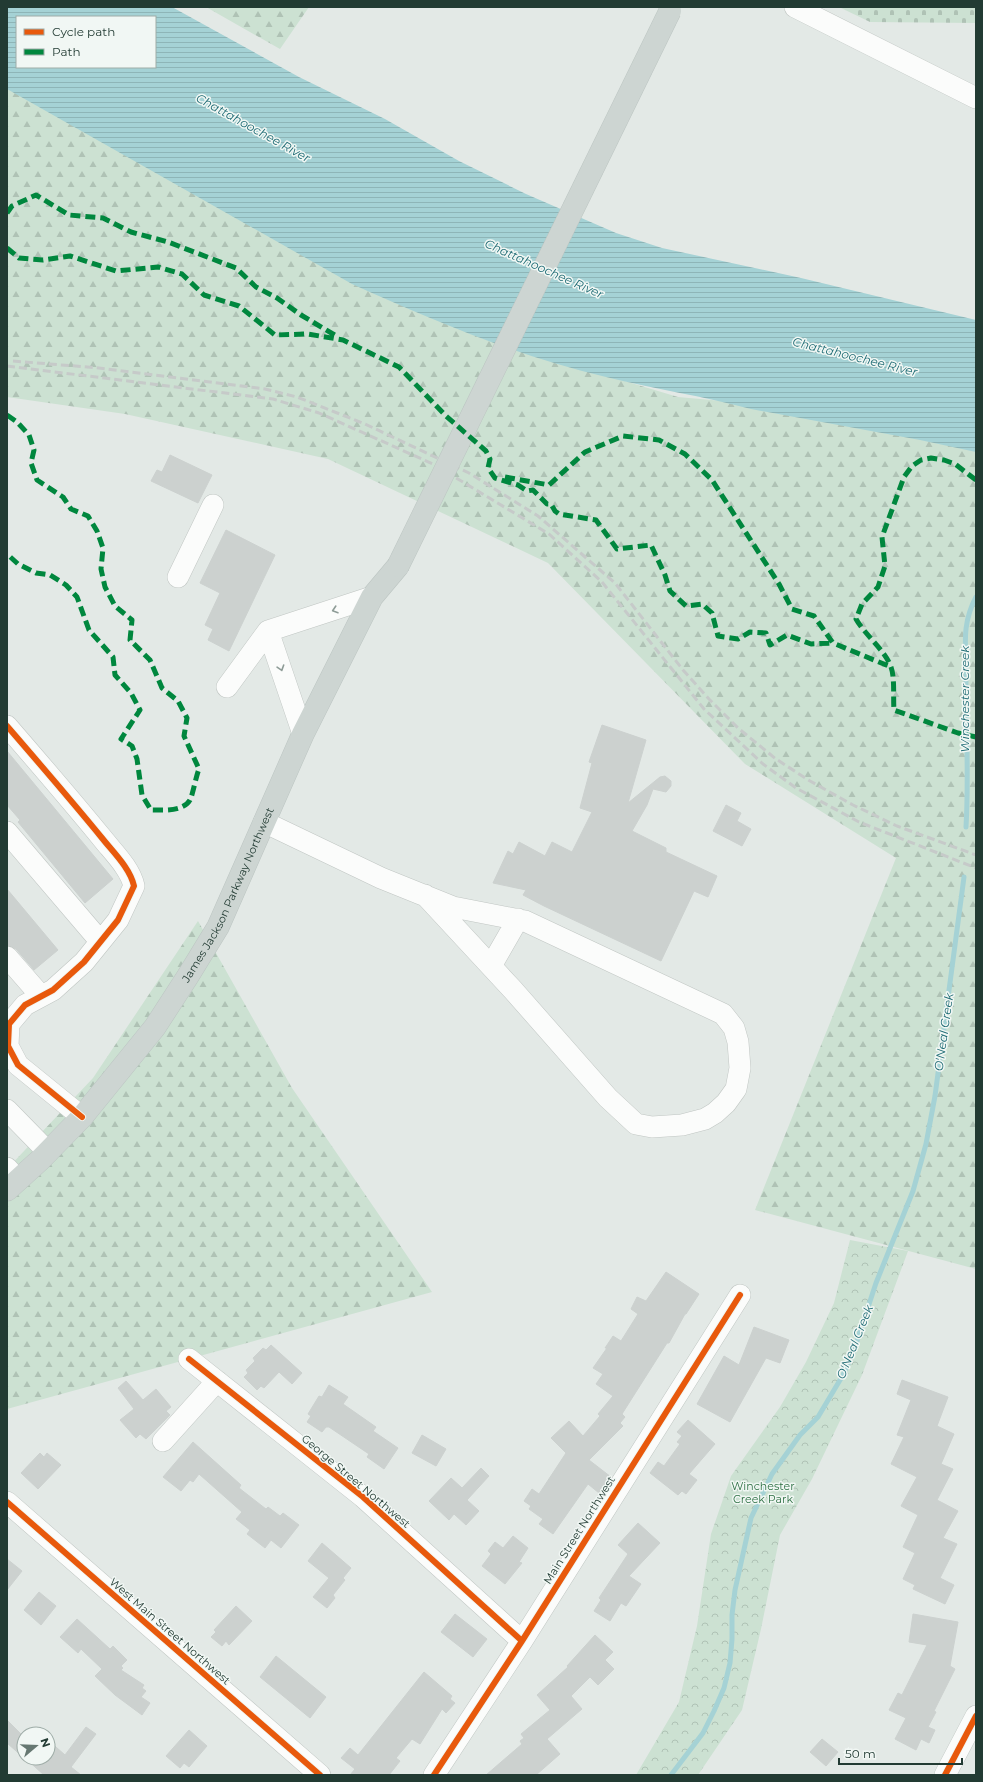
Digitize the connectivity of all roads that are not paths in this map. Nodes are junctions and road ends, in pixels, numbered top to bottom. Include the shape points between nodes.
1 (795, 7) edge
2 (671, 9) edge
3 (976, 98) edge
4 (213, 505) dead end
5 (178, 577) dead end
6 (372, 597) junction
7 (268, 632) junction
8 (227, 687) dead end
9 (7, 726) edge
10 (303, 734) junction
11 (264, 822) junction
12 (7, 832) edge
13 (425, 895) junction
14 (518, 919) junction
15 (100, 941) junction
16 (7, 957) edge
17 (491, 966) junction
18 (41, 996) junction
19 (7, 1110) edge
20 (82, 1117) junction
21 (48, 1152) junction
22 (11, 1179) edge
23 (740, 1294) dead end
24 (189, 1359) dead end
25 (217, 1381) junction
26 (163, 1441) dead end
27 (7, 1502) edge
28 (522, 1641) junction
29 (976, 1716) edge
30 (320, 1775) edge
31 (434, 1775) edge
32 (945, 1775) edge

1 - 3 street
2 - 6 main road, James Jackson Parkway Northwest, bridge via 398,566
4 - 5 street
6 -> 7 street
6 - 10 main road, James Jackson Parkway Northwest
7 - 8 street
7 -> 10 street
9 - 15 street via 100,836 133,880 133,889 118,920
10 - 11 main road, James Jackson Parkway Northwest
11 - 13 street via 381,878
11 - 20 main road, James Jackson Parkway Northwest via 218,926 188,976 154,1027
12 - 15 street
13 - 14 street via 453,907
13 - 17 street
14 - 17 street
14 - 17 street via 723,1014 734,1028 738,1042 740,1068 736,1089 715,1113 695,1122 663,1127 636,1124 608,1098
15 - 18 street via 84,962 53,990
16 - 18 street
18 - 20 street via 25,1005 9,1024 8,1046 18,1065
19 - 21 street
20 - 21 main road, James Jackson Parkway Northwest
21 - 22 main road, James Jackson Parkway Northwest
23 - 28 street, Main Street Northwest
24 - 25 street, George Street Northwest
25 - 26 street
25 - 28 street, George Street Northwest via 363,1497
27 - 30 street, West Main Street Northwest
28 - 31 street, Main Street Northwest
29 - 32 street

